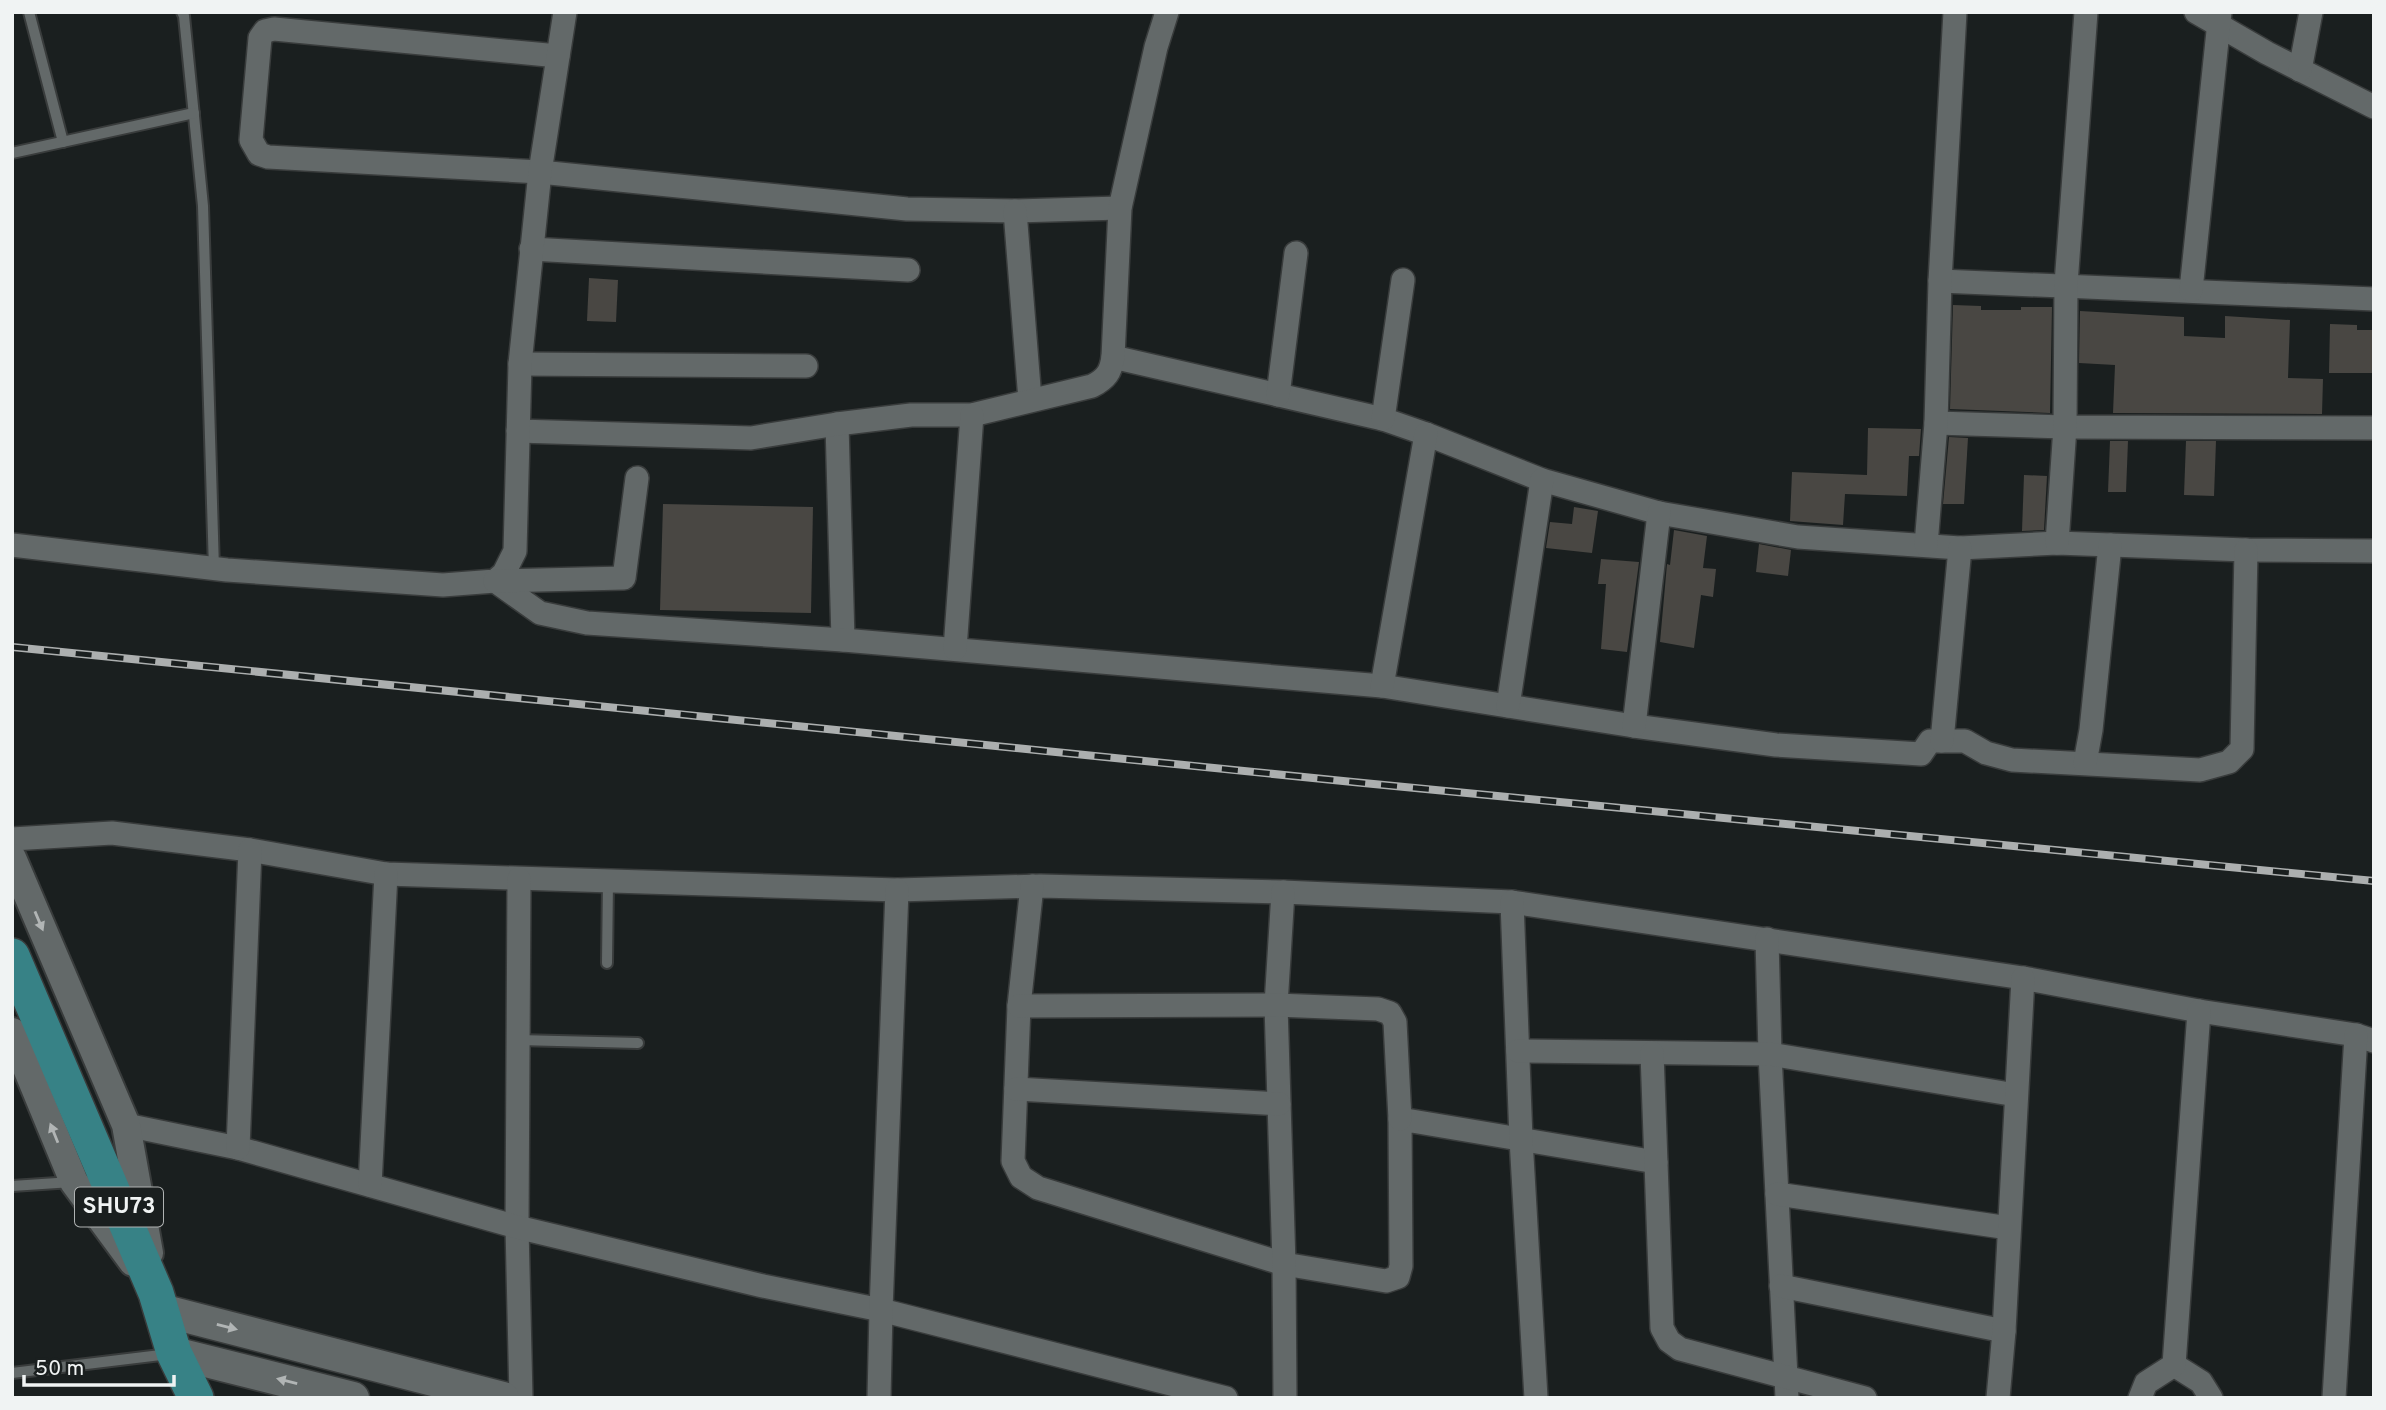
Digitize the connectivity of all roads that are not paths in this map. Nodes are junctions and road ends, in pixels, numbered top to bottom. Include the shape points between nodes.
1 (29, 12) edge
2 (182, 12) edge
3 (565, 12) edge
4 (1167, 12) edge
5 (1955, 12) edge
6 (2086, 12) edge
7 (2196, 12) edge
8 (2311, 12) edge
9 (2219, 19) edge
10 (558, 56) junction
11 (2300, 69) junction
12 (2374, 107) edge
13 (194, 113) junction
14 (63, 142) junction
15 (12, 153) edge
16 (540, 172) junction
17 (1119, 208) junction
18 (1015, 211) junction
19 (531, 249) junction
20 (1296, 253) dead end
21 (908, 270) dead end
22 (1403, 280) dead end
23 (1940, 281) junction
24 (2066, 284) junction
25 (2191, 290) junction
26 (2374, 299) edge
27 (1114, 356) junction
28 (520, 364) junction
29 (806, 366) dead end
30 (1278, 395) junction
31 (1030, 400) junction
32 (972, 415) junction
33 (1383, 419) junction
34 (1936, 423) junction
35 (837, 424) junction
36 (2065, 427) junction
37 (2374, 428) edge
38 (518, 431) junction
39 (1426, 434) junction
40 (637, 478) dead end
41 (1542, 480) junction
42 (1659, 513) junction
43 (2057, 542) junction
44 (12, 545) edge
45 (1926, 545) junction
46 (2110, 545) junction
47 (1961, 548) junction
48 (2246, 550) junction
49 (2374, 551) edge
50 (214, 569) junction
51 (495, 581) junction
52 (842, 640) junction
53 (956, 649) junction
54 (1382, 686) junction
55 (1508, 706) junction
56 (1633, 726) junction
57 (1942, 741) junction
58 (2085, 763) junction
59 (12, 839) edge
60 (250, 850) junction
61 (12, 858) edge
62 (386, 874) junction
63 (519, 879) junction
64 (608, 881) junction
65 (1032, 887) junction
66 (897, 890) junction
67 (1283, 892) junction
68 (1512, 902) junction
69 (1767, 939) junction
70 (12, 956) edge
71 (607, 963) dead end
72 (2023, 978) junction
73 (1276, 1004) junction
74 (1019, 1006) junction
75 (2200, 1011) junction
76 (25, 1025) edge
77 (2365, 1038) edge
78 (518, 1040) junction
79 (638, 1043) dead end
80 (1518, 1051) junction
81 (1652, 1053) junction
82 (1770, 1054) junction
83 (1016, 1089) junction
84 (2016, 1095) junction
85 (1279, 1104) junction
86 (1400, 1119) junction
87 (126, 1125) junction
88 (1521, 1139) junction
89 (238, 1148) junction
90 (1656, 1162) junction
91 (74, 1182) junction
92 (370, 1185) junction
93 (13, 1187) edge
94 (1777, 1194) junction
95 (517, 1227) junction
96 (2009, 1228) junction
97 (1284, 1264) junction
98 (1781, 1286) junction
99 (158, 1301) junction
100 (881, 1310) junction
101 (2004, 1331) junction
102 (174, 1353) junction
103 (2174, 1365) junction
104 (12, 1373) edge
105 (1787, 1387) edge
106 (196, 1398) edge
107 (353, 1398) edge
108 (503, 1398) edge
109 (521, 1398) edge
110 (879, 1398) edge
111 (1227, 1398) edge
112 (1285, 1398) edge
113 (1536, 1398) edge
114 (1866, 1398) edge
115 (1998, 1398) edge
116 (2140, 1398) edge
117 (2211, 1398) edge
118 (2334, 1398) edge

1 - 14 lane
2 - 13 lane
3 - 10 street
4 - 17 street
5 - 23 street
6 - 24 street
7 - 9 street
8 - 11 street
9 - 11 street
9 - 25 street
10 - 16 street
10 - 16 street via 274,29 260,38 251,140 259,154
11 - 12 street
13 - 14 lane
13 - 50 lane via 203,206
14 - 15 lane
16 - 18 street via 907,209
16 - 19 street
17 - 18 street
17 - 27 street
18 - 31 street
19 - 21 street
19 - 28 street
20 - 30 street
22 - 33 street
23 - 24 street
23 - 34 street
24 - 25 street
24 - 36 street
25 - 26 street
27 - 30 street
27 - 31 street via 1103,381
28 - 29 street
28 - 38 street
30 - 33 street
31 - 32 street
32 - 35 street via 911,415
32 - 53 street
33 - 39 street
34 - 36 street
34 - 45 street
35 - 38 street via 751,439
35 - 52 street
36 - 37 street
36 - 43 street
38 - 51 street via 515,551
39 - 41 street
39 - 54 street
40 - 51 street via 624,578
41 - 42 street
41 - 55 street
42 - 45 street via 1798,537
42 - 56 street
43 - 46 street
43 - 47 street
44 - 50 street
45 - 47 street
46 - 48 street
46 - 58 street
47 - 57 street
48 - 49 street
48 - 58 street via 2242,749 2229,762 2200,770
50 - 51 street via 443,585
51 - 52 street via 540,613 587,624
52 - 53 street
53 - 54 street
54 - 55 street
55 - 56 street
56 - 57 street via 1776,746 1921,754 1930,741
57 - 58 street via 1965,741 2012,760
59 - 60 street via 112,833
60 - 62 street
60 - 89 street
61 -> 87 street
62 - 63 street
62 - 92 street
63 - 64 street
63 - 78 street
64 - 66 street
64 - 71 lane
65 - 66 street
65 - 67 street
65 - 74 street
66 - 100 street
67 - 68 street
67 - 73 street
68 - 69 street
68 - 80 street
69 - 72 street
69 - 82 street
70 - 76 main road, SHU73
72 - 75 street
72 - 84 street
73 - 74 street
73 - 85 street
73 - 86 street via 1390,1013 1395,1022
74 - 83 street
75 - 77 street
75 - 103 street
91 -> 76 street
76 - 99 main road, SHU73
77 - 118 street
78 - 79 lane
78 - 95 street
80 - 81 street
80 - 88 street
81 - 82 street
81 - 90 street
82 - 84 street
82 - 94 street
83 - 85 street
83 - 97 street via 1013,1161 1021,1177 1038,1188
84 - 96 street
85 - 97 street
86 - 88 street
86 - 97 street via 1402,1266 1398,1277 1386,1281
87 - 89 street
87 - 99 street
88 - 90 street
88 - 113 street
89 - 92 street
90 - 105 street via 1662,1328 1669,1341
91 - 93 lane
91 - 99 street
92 - 95 street
94 - 96 street
94 - 98 street
95 - 100 street
95 - 109 street
96 - 101 street
97 - 112 street
98 - 101 street
98 - 105 street
99 - 102 main road, SHU73
99 -> 108 main road
100 - 110 street
100 - 111 street
101 - 115 street
102 - 104 lane
102 - 106 main road, SHU73
107 -> 102 main road
103 - 116 street via 2146,1383
103 - 117 street via 2202,1382
105 - 114 street

